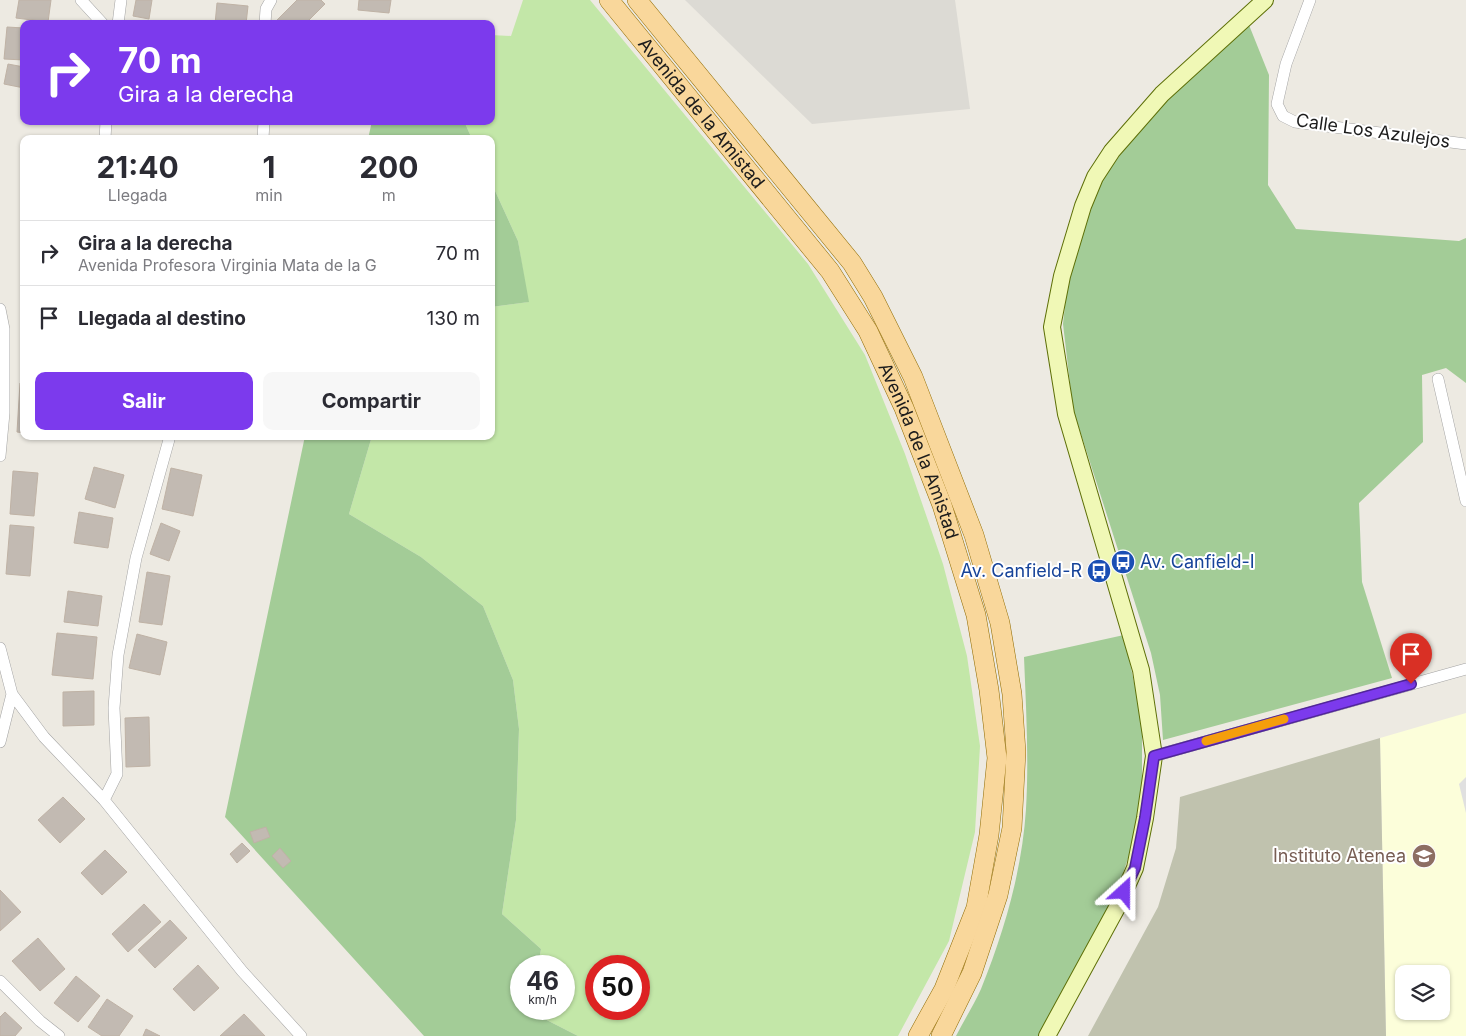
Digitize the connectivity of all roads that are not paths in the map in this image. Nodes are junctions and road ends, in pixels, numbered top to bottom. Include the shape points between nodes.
1 (81, 0) edge
2 (121, 0) edge
3 (271, 0) edge
4 (608, 0) edge
5 (637, 0) edge
6 (1265, 0) edge
7 (1310, 0) edge
8 (99, 20) edge
9 (118, 20) edge
10 (265, 20) edge
11 (1466, 144) edge
12 (0, 310) edge
13 (1438, 379) dead end
14 (169, 440) edge
15 (0, 456) edge
16 (1466, 501) edge
17 (0, 648) edge
18 (1466, 669) edge
19 (12, 694) junction
20 (0, 742) edge
21 (1154, 756) junction
22 (104, 800) junction
23 (0, 980) edge
24 (59, 1036) edge
25 (301, 1036) edge
26 (918, 1036) edge
27 (941, 1036) edge
28 (1047, 1036) edge

1 - 8 street
2 - 9 street
3 - 10 street
4 - 26 main road, Avenida de la Amistad via 830,271 868,331 904,408 942,505 976,615 997,758 989,835 976,908 944,989
5 - 27 main road, Avenida de la Amistad via 852,263 873,297 913,377 974,535 998,615 1012,694 1016,752 1012,828 998,895 972,973
6 - 21 main road via 1162,94 1112,151 1095,177 1062,276 1052,327 1066,414 1141,670
7 - 11 street, Calle Los Azulejos via 1286,64 1277,104 1283,116 1295,122
12 - 15 street via 4,329 4,413
13 - 16 street
14 - 22 street via 136,558 118,655 114,708 117,774
17 - 19 street
18 - 21 street
19 - 20 street
19 - 22 street via 44,737
21 - 28 main road via 1135,868 1119,904
22 - 25 street via 242,971
23 - 24 street

